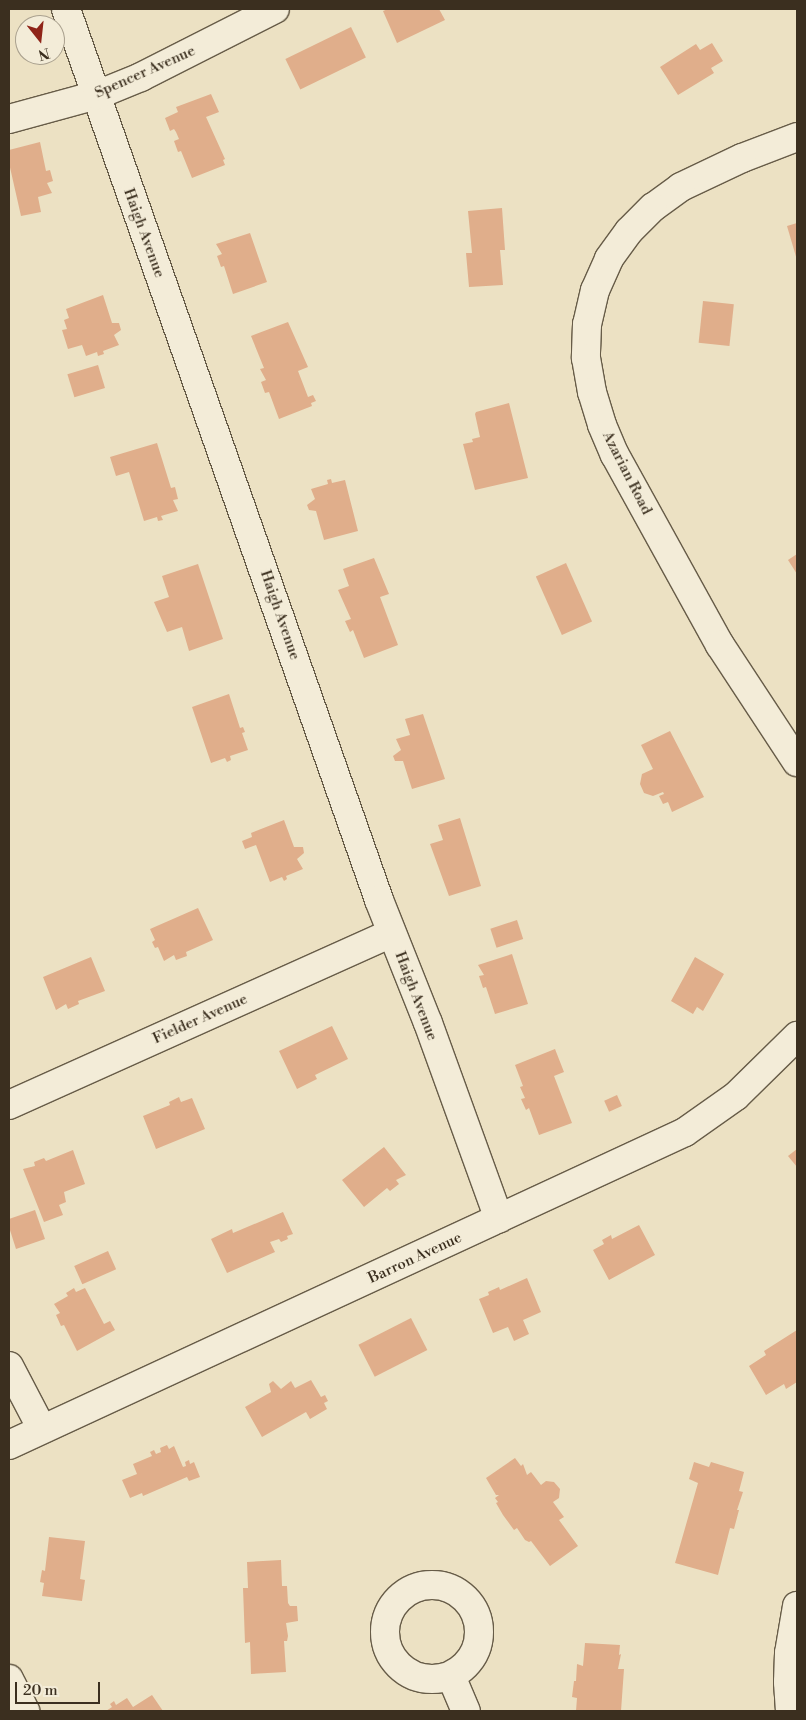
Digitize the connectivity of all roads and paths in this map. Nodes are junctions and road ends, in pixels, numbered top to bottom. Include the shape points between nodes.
1 (66, 9) edge
2 (275, 9) edge
3 (97, 95) junction
4 (9, 119) edge
5 (797, 137) edge
6 (797, 762) edge
7 (391, 933) junction
8 (797, 1036) edge
9 (9, 1104) edge
10 (498, 1219) junction
11 (9, 1366) edge
12 (42, 1429) junction
13 (9, 1445) edge
14 (797, 1606) edge
15 (451, 1676) dead end
16 (9, 1679) edge
17 (26, 1711) edge
18 (466, 1711) edge
19 (790, 1711) edge

1 - 3 street, Haigh Avenue
2 - 3 street, Spencer Avenue via 141,77
3 - 4 street, Spencer Avenue
3 - 7 street, Haigh Avenue
5 - 6 street, Azarian Road via 681,187 653,207 629,231 610,258 595,290 587,324 586,358 592,392 615,455 720,645
7 - 9 street, Fielder Avenue
7 - 10 street, Haigh Avenue via 428,1023
8 - 10 street, Barron Avenue via 736,1096 685,1132
10 - 12 street, Barron Avenue
11 - 12 street
12 - 13 street, Barron Avenue
14 - 19 street via 789,1652
15 - 18 street
16 - 17 street

